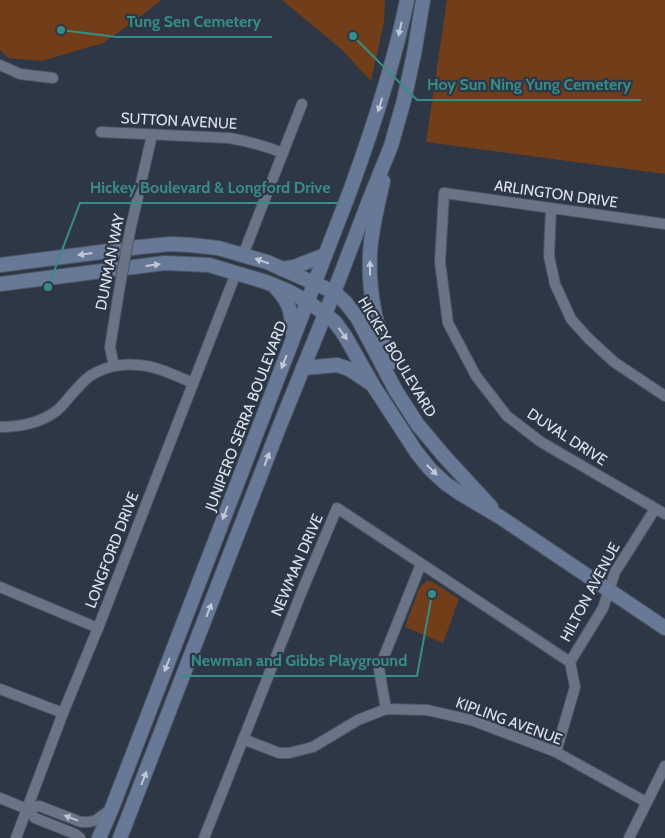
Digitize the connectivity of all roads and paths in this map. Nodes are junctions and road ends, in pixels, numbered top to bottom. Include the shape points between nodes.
1 (407, 0) edge
2 (423, 0) edge
3 (0, 64) edge
4 (53, 78) dead end
5 (302, 104) dead end
6 (101, 132) dead end
7 (152, 135) junction
8 (391, 146) junction
9 (283, 153) junction
10 (444, 193) joint
11 (551, 208) junction
12 (665, 224) edge
13 (243, 255) junction
14 (325, 256) junction
15 (0, 265) edge
16 (282, 269) junction
17 (236, 273) junction
18 (0, 284) edge
19 (315, 284) junction
20 (274, 286) junction
21 (334, 292) junction
22 (308, 302) junction
23 (325, 314) junction
24 (294, 337) junction
25 (114, 366) junction
26 (303, 368) junction
27 (193, 383) junction
28 (374, 387) junction
29 (665, 396) edge
30 (401, 400) junction
31 (0, 427) edge
32 (655, 509) junction
33 (665, 514) edge
34 (500, 517) junction
35 (421, 564) junction
36 (0, 587) edge
37 (608, 591) junction
38 (98, 628) junction
39 (665, 628) edge
40 (570, 662) junction
41 (0, 689) edge
42 (386, 708) junction
43 (63, 713) junction
44 (243, 739) junction
45 (556, 752) junction
46 (665, 766) edge
47 (0, 798) edge
48 (646, 802) junction
49 (28, 808) junction
50 (112, 808) junction
51 (126, 824) junction
52 (16, 838) edge
53 (80, 838) edge
54 (99, 838) edge
55 (120, 838) edge
56 (128, 838) edge
57 (204, 838) edge
58 (629, 838) edge

1 -> 14 main road, JUNIPERO SERRA BOULEVARD via 375,120
2 - 8 main road via 404,100
3 - 4 street via 20,74
5 - 9 street
6 - 7 street, SUTTON AVENUE
7 - 9 street, SUTTON AVENUE via 246,140
7 - 25 street, DUNMAN WAY, bridge via 120,285 110,347
8 - 21 main road
30 -> 8 main road via 378,330 370,280 374,226
9 - 13 street
10 - 11 street, ARLINGTON DRIVE
10 - 32 street, DUVAL DRIVE via 440,262 448,323 476,376 507,416 542,442
11 - 12 street, ARLINGTON DRIVE
11 - 29 street via 549,256 555,284 571,319 614,362
13 -> 15 main road, HICKEY BOULEVARD via 218,248 170,244
16 -> 13 main road, HICKEY BOULEVARD
14 - 16 main road
14 - 19 main road, JUNIPERO SERRA BOULEVARD
16 - 19 main road, HICKEY BOULEVARD
18 -> 17 main road, HICKEY BOULEVARD via 165,263 209,265
17 - 20 main road, HICKEY BOULEVARD
17 - 27 street, LONGFORD DRIVE
19 - 21 main road, HICKEY BOULEVARD
19 - 22 main road, JUNIPERO SERRA BOULEVARD
20 - 22 main road, HICKEY BOULEVARD
20 - 24 main road via 289,306
21 - 23 main road
21 - 30 main road, HICKEY BOULEVARD via 358,319
22 - 23 main road, HICKEY BOULEVARD
22 - 24 main road, JUNIPERO SERRA BOULEVARD
23 - 26 main road
23 -> 28 main road, HICKEY BOULEVARD via 345,336
24 -> 50 main road, JUNIPERO SERRA BOULEVARD
25 - 27 street via 127,364 154,368
25 - 31 street via 89,377 56,411 38,421
26 - 28 main road via 337,366 349,369
51 -> 26 main road
27 - 38 street, LONGFORD DRIVE
28 -> 34 main road, HICKEY BOULEVARD via 430,469 461,494
30 - 34 main road, HICKEY BOULEVARD via 438,449
32 - 33 street, DUVAL DRIVE
32 - 37 street, HILTON AVENUE via 615,572
34 - 37 main road, HICKEY BOULEVARD
35 - 40 street, NEWMAN DRIVE
35 - 42 street via 379,669
35 - 44 street, NEWMAN DRIVE via 337,508
36 - 38 street
37 - 39 main road, HICKEY BOULEVARD
37 - 40 street, HILTON AVENUE via 602,608
38 - 43 street, LONGFORD DRIVE
40 - 45 street, HILTON AVENUE via 575,687
41 - 43 street
42 - 44 street, KIPLING AVENUE via 358,720 313,747 289,753 280,753
42 - 45 street, KIPLING AVENUE via 427,710 471,720
43 - 49 street, LONGFORD DRIVE
44 - 57 street, NEWMAN DRIVE
45 - 48 street, KIPLING AVENUE
46 - 48 street
47 - 49 street
48 - 58 street
50 -> 49 street via 89,822 39,806
49 - 52 street, LONGFORD DRIVE
49 - 53 street via 35,818
50 - 54 main road, JUNIPERO SERRA BOULEVARD
51 - 55 main road
51 - 56 street

